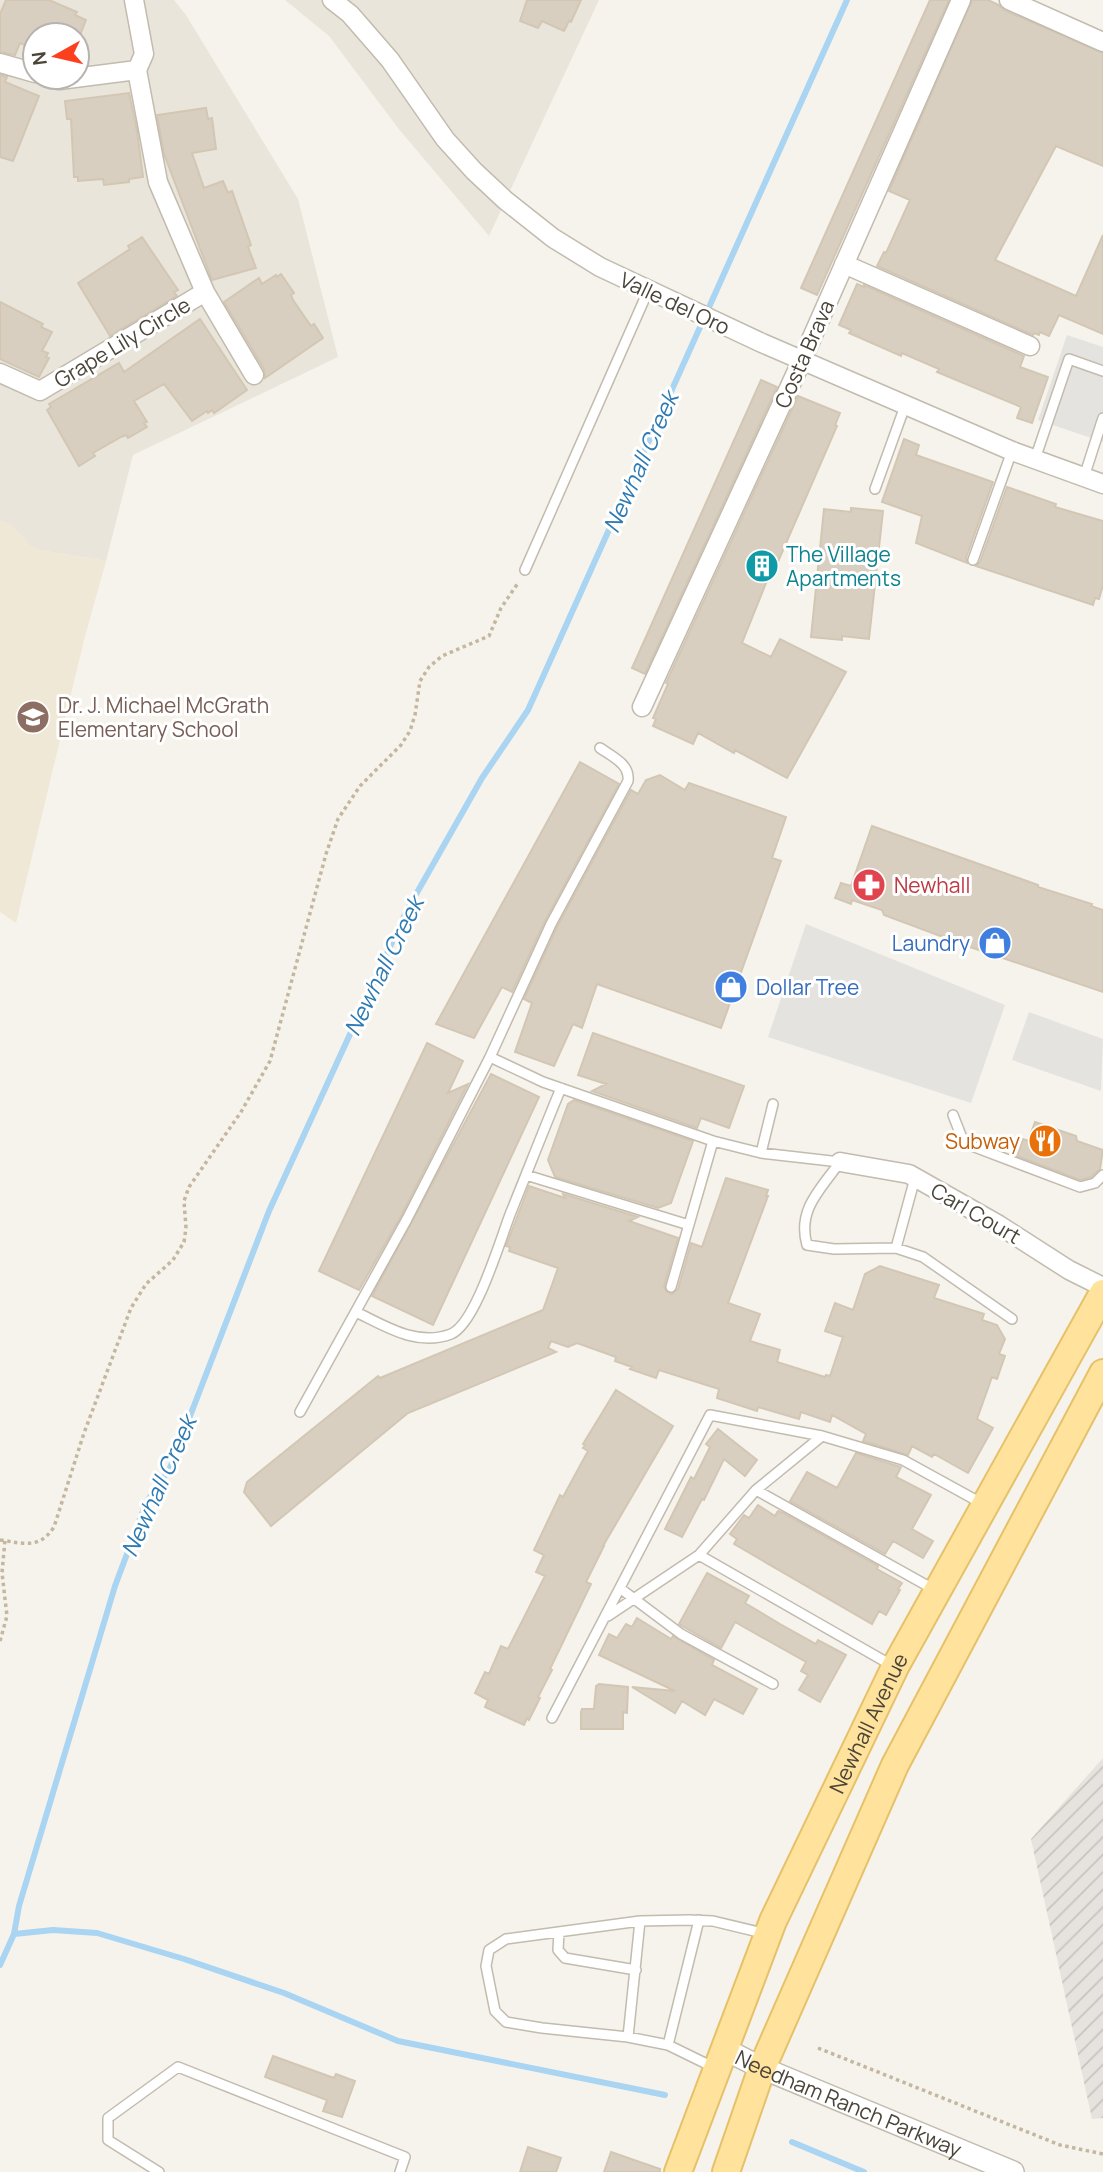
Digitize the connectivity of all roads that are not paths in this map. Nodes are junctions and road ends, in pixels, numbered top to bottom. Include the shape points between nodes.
1 (134, 0) edge
2 (332, 0) edge
3 (961, 0) edge
4 (1009, 0) edge
5 (1103, 43) edge
6 (0, 63) edge
7 (21, 69) edge
8 (137, 70) junction
9 (91, 76) edge
10 (844, 264) junction
11 (205, 292) junction
12 (654, 293) junction
13 (1030, 346) dead end
14 (802, 360) junction
15 (1103, 372) edge
16 (0, 373) edge
17 (254, 375) dead end
18 (905, 406) junction
19 (1103, 418) edge
20 (1012, 451) junction
21 (1035, 459) junction
22 (1084, 477) junction
23 (1103, 484) edge
24 (875, 489) dead end
25 (973, 560) dead end
26 (525, 570) road end
27 (642, 707) dead end
28 (600, 748) dead end
29 (490, 1057) junction
30 (561, 1088) junction
31 (773, 1104) dead end
32 (953, 1115) dead end
33 (713, 1141) junction
34 (761, 1153) junction
35 (840, 1162) junction
36 (526, 1175) junction
37 (1103, 1175) edge
38 (915, 1178) junction
39 (689, 1225) junction
40 (896, 1248) junction
41 (671, 1287) dead end
42 (1103, 1287) edge
43 (1103, 1293) edge
44 (356, 1312) junction
45 (1012, 1319) dead end
46 (1103, 1373) edge
47 (300, 1412) dead end
48 (822, 1436) junction
49 (756, 1490) junction
50 (985, 1505) junction
51 (699, 1555) junction
52 (621, 1588) junction
53 (937, 1591) junction
54 (634, 1598) junction
55 (606, 1617) junction
56 (895, 1667) junction
57 (773, 1684) dead end
58 (552, 1718) dead end
59 (699, 1920) junction
60 (640, 1921) junction
61 (559, 1931) junction
62 (768, 1935) junction
63 (635, 1970) junction
64 (628, 2037) junction
65 (668, 2045) junction
66 (720, 2059) junction
67 (762, 2068) junction
68 (159, 2172) edge
69 (400, 2172) edge
70 (678, 2172) edge
71 (726, 2172) edge
72 (1013, 2172) edge

1 - 8 street, Grape Lily Circle via 144,54
2 - 12 street, Valle del Oro via 390,60 474,172 553,238
3 - 10 street, Costa Brava
4 - 5 street
6 - 7 street
8 - 9 street
8 - 11 street, Grape Lily Circle via 158,182
10 - 13 street
10 - 14 street, Costa Brava
11 - 16 street, Grape Lily Circle via 40,391
11 - 17 street, Grape Lily Circle
12 - 14 street, Valle del Oro
12 - 26 lane
14 - 18 street, Valle del Oro
14 - 27 street, Costa Brava
15 - 21 lane via 1069,359
18 - 20 street, Valle del Oro
18 - 24 lane
19 - 22 lane
20 - 21 street, Valle del Oro
20 - 25 lane
21 - 22 street, Valle del Oro
22 - 23 street, Valle del Oro
28 - 29 lane via 625,765 628,781 551,924
29 - 30 lane
29 - 44 lane
30 - 33 lane
30 - 36 lane
31 - 34 lane
32 - 37 lane via 964,1143 1080,1186 1095,1183
33 - 34 lane
33 - 39 lane
34 - 35 lane
35 - 38 street, Carl Court
35 - 40 lane via 808,1208 803,1230 807,1245
36 - 39 lane
36 - 44 lane via 492,1266 468,1316 454,1333 426,1339 405,1336
38 - 40 lane
38 - 42 street, Carl Court
39 - 41 lane
40 - 45 lane via 923,1257
43 - 50 main road, Newhall Avenue
44 - 47 lane
46 - 67 main road, Newhall Avenue via 895,1765
48 - 49 lane
48 - 50 lane via 903,1461
48 - 52 lane via 710,1415
49 - 51 lane
49 - 53 lane
50 - 53 main road, Newhall Avenue
51 - 54 lane
51 - 56 lane
52 - 54 lane
52 - 55 lane
53 - 56 main road, Newhall Avenue
54 - 55 lane
54 - 57 lane via 681,1634
55 - 58 lane
56 - 62 main road, Newhall Avenue
59 - 60 lane
59 - 62 lane
59 - 65 lane
60 - 61 lane
60 - 63 lane
61 - 63 lane via 558,1950 565,1958
61 - 64 lane via 506,1939 489,1950 486,1966 495,2011 506,2022
62 - 66 main road, Newhall Avenue
63 - 64 lane
64 - 65 lane
65 - 66 lane
66 - 67 street, Needham Ranch Parkway
66 - 70 main road, Newhall Avenue
67 - 71 main road, Newhall Avenue
67 - 72 street, Needham Ranch Parkway
68 - 69 lane via 108,2140 108,2118 178,2067 405,2157

